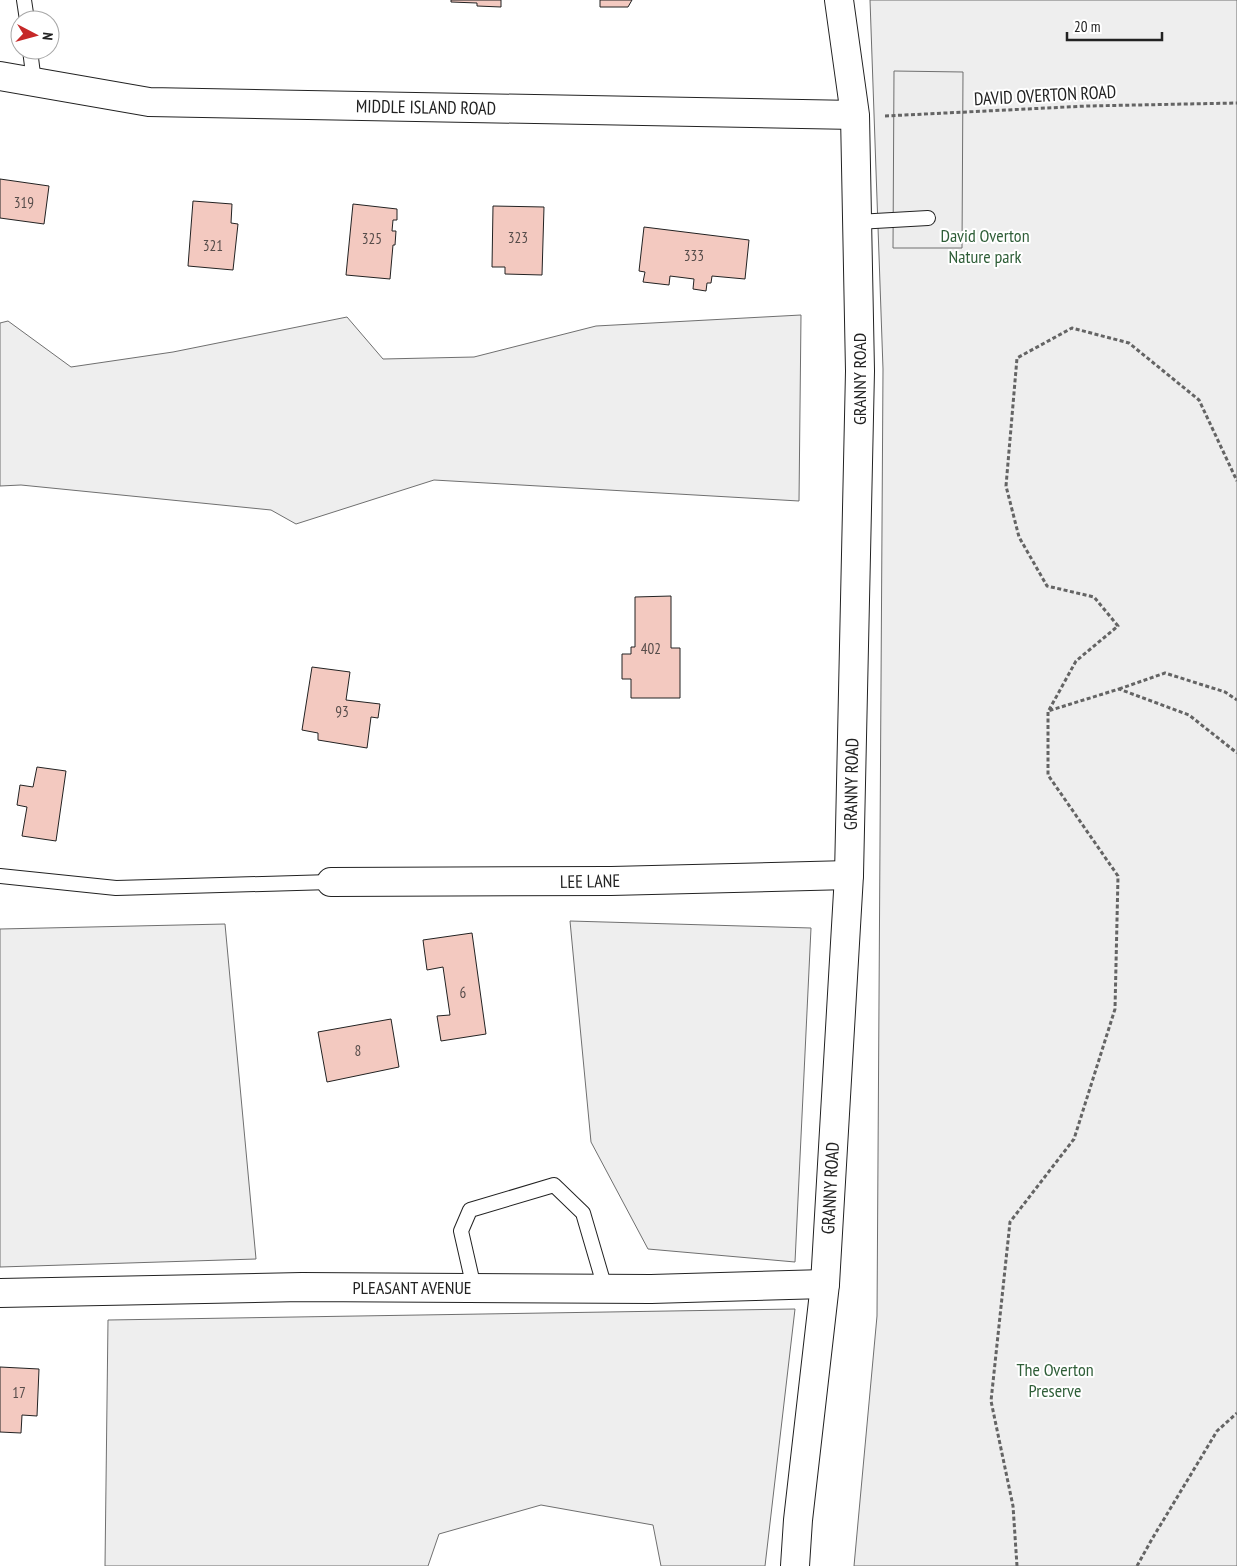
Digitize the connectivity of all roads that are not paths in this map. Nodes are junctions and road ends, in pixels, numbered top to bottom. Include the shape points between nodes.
1 (839, 0) edge
2 (31, 60) edge
3 (0, 76) edge
4 (34, 82) junction
5 (855, 115) junction
6 (928, 218) dead end
7 (857, 222) junction
8 (849, 875) junction
9 (0, 876) edge
10 (331, 882) joint
11 (825, 1284) junction
12 (474, 1288) junction
13 (605, 1288) junction
14 (0, 1293) edge
15 (796, 1566) edge

1 - 5 street, GRANNY ROAD
2 - 4 lane
3 - 4 street, MIDDLE ISLAND ROAD
4 - 5 street, MIDDLE ISLAND ROAD via 149,102
5 - 7 street, GRANNY ROAD
6 - 7 lane
7 - 8 street, GRANNY ROAD via 860,372
8 - 10 street, LEE LANE via 612,881
8 - 11 street, GRANNY ROAD
9 - 10 lane via 116,888
11 - 13 street, PLEASANT AVENUE
11 - 15 street, GRANNY ROAD via 798,1520
12 - 13 street, PLEASANT AVENUE
12 - 13 lane via 461,1230 470,1210 554,1185 583,1213
12 - 14 street, PLEASANT AVENUE via 302,1287

